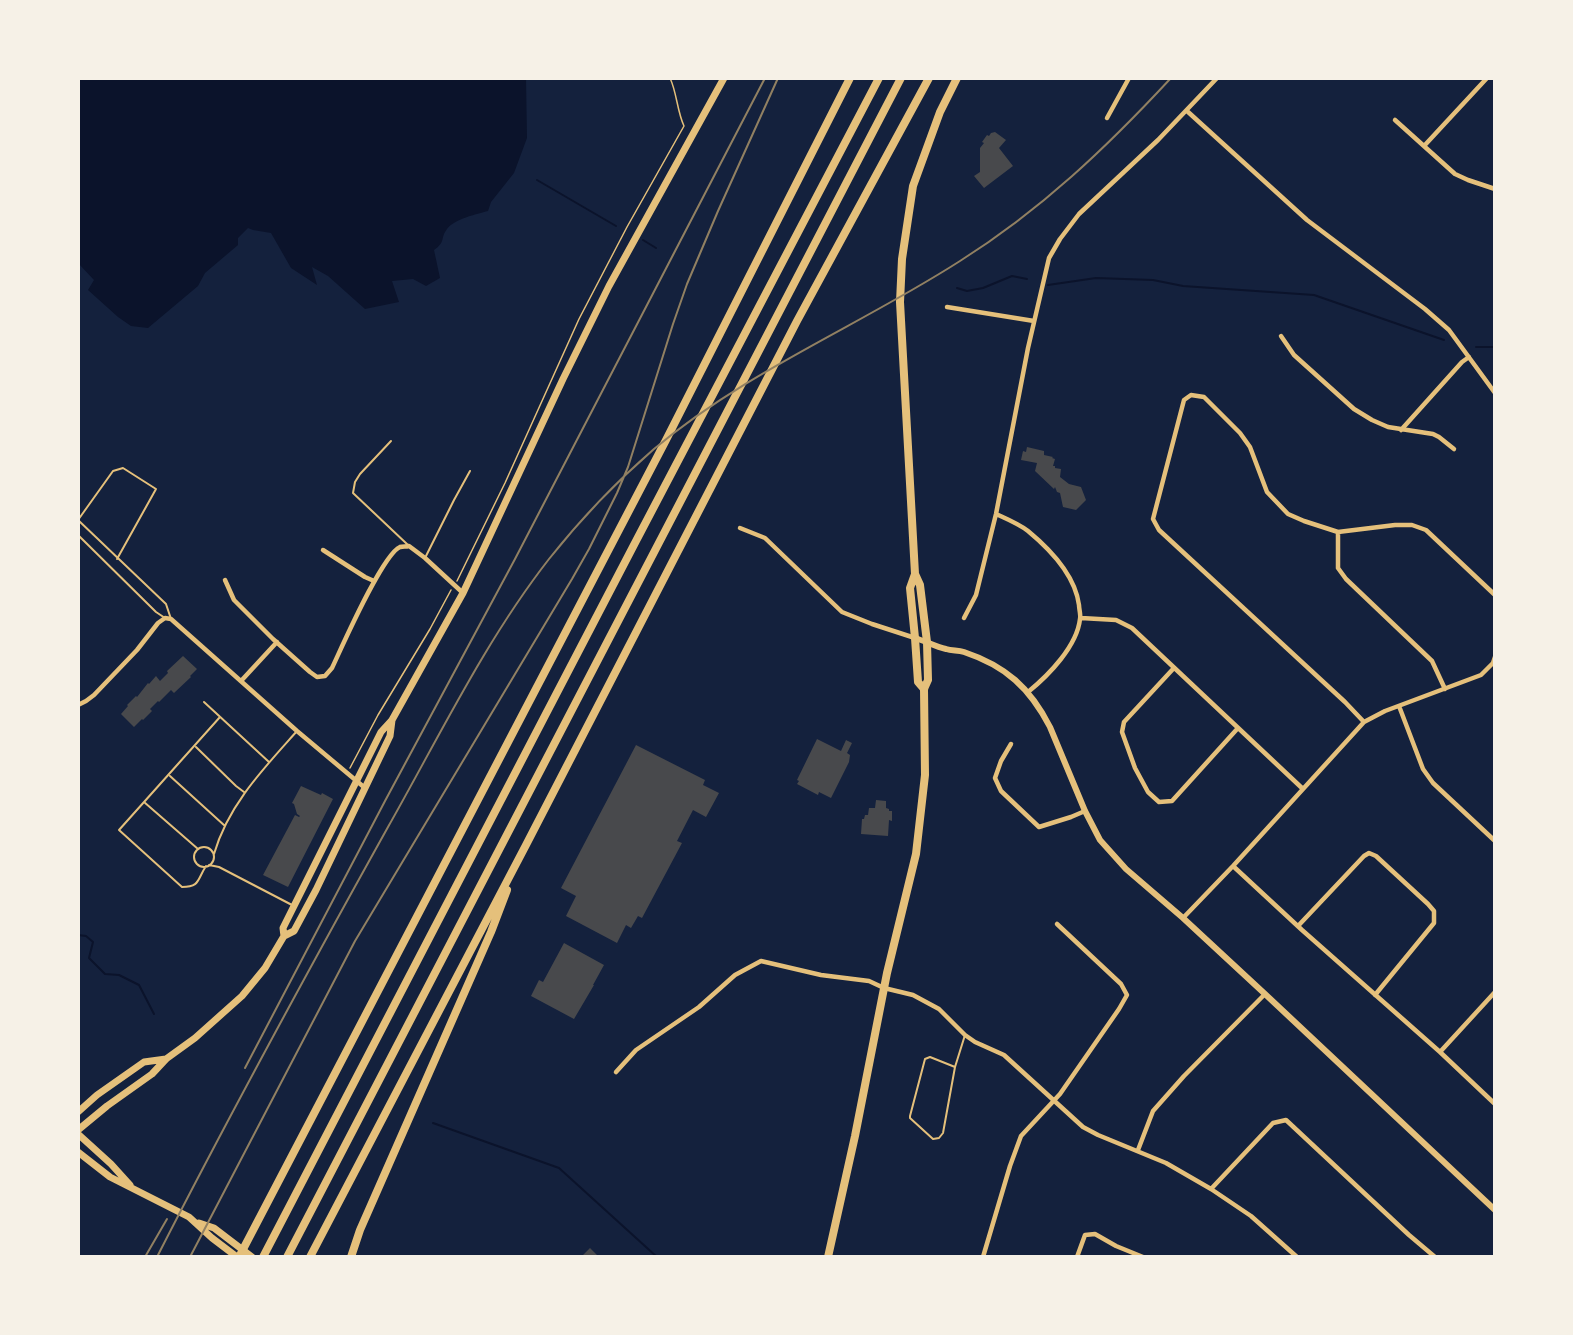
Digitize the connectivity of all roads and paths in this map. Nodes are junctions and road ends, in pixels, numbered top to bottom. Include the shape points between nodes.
1 (670, 78) edge
2 (724, 78) edge
3 (850, 78) edge
4 (879, 78) edge
5 (901, 78) edge
6 (929, 78) edge
7 (957, 78) edge
8 (1129, 78) edge
9 (1217, 78) edge
10 (1487, 78) edge
11 (1187, 111) junction
12 (1107, 118) dead end
13 (1395, 120) dead end
14 (1424, 146) junction
15 (1495, 189) edge
16 (947, 307) dead end
17 (1034, 321) junction
18 (1281, 336) dead end
19 (1470, 357) junction
20 (1495, 393) edge
21 (1401, 430) junction
22 (391, 441) dead end
23 (1454, 449) dead end
24 (470, 471) dead end
25 (996, 514) junction
26 (740, 528) dead end
27 (1338, 532) junction
28 (78, 535) edge
29 (409, 546) junction
30 (323, 550) dead end
31 (425, 558) junction
32 (117, 559) junction
33 (915, 573) junction
34 (225, 580) dead end
35 (374, 581) junction
36 (453, 586) junction
37 (463, 593) junction
38 (1495, 595) edge
39 (964, 618) dead end
40 (1081, 618) junction
41 (168, 619) junction
42 (915, 638) junction
43 (277, 642) junction
44 (927, 642) junction
45 (1495, 657) edge
46 (1173, 669) junction
47 (241, 681) junction
48 (924, 689) junction
49 (1445, 689) junction
50 (1028, 692) junction
51 (204, 702) dead end
52 (78, 705) edge
53 (1399, 706) junction
54 (220, 717) junction
55 (392, 720) junction
56 (1364, 722) junction
57 (1238, 728) junction
58 (297, 731) junction
59 (1011, 744) dead end
60 (195, 746) junction
61 (269, 762) junction
62 (169, 775) junction
63 (347, 775) junction
64 (357, 782) junction
65 (365, 788) junction
66 (1303, 789) junction
67 (244, 792) junction
68 (144, 802) junction
69 (1085, 811) junction
70 (225, 826) junction
71 (217, 841) junction
72 (1495, 841) edge
73 (526, 845) junction
74 (209, 848) junction
75 (198, 849) junction
76 (214, 854) junction
77 (213, 860) junction
78 (200, 866) junction
79 (208, 866) junction
80 (1233, 866) junction
81 (219, 867) junction
82 (202, 873) junction
83 (294, 906) junction
84 (1183, 918) junction
85 (1057, 924) dead end
86 (1298, 926) junction
87 (284, 936) junction
88 (884, 988) junction
89 (1495, 992) edge
90 (1265, 994) junction
91 (1375, 995) junction
92 (965, 1035) junction
93 (1440, 1052) junction
94 (166, 1059) junction
95 (956, 1067) junction
96 (616, 1072) dead end
97 (1053, 1101) junction
98 (1495, 1104) edge
99 (78, 1112) edge
100 (78, 1132) edge
101 (1138, 1150) junction
102 (78, 1152) edge
103 (131, 1187) junction
104 (1211, 1188) junction
105 (1495, 1210) edge
106 (195, 1221) junction
107 (238, 1257) edge
108 (252, 1257) edge
109 (263, 1257) edge
110 (287, 1257) edge
111 (310, 1257) edge
112 (351, 1257) edge
113 (828, 1257) edge
114 (983, 1257) edge
115 (1077, 1257) edge
116 (1143, 1257) edge
117 (1297, 1257) edge
118 (1435, 1257) edge

1 - 36 path via 684,126 579,319 505,483
2 - 37 main road via 609,286
3 - 107 highway via 666,440
4 - 109 highway
5 - 110 highway
6 - 73 highway via 792,331
7 - 33 main road via 913,186 902,259 900,302
8 - 12 street
9 - 11 street
10 - 14 street
11 - 17 street via 1079,214 1060,238 1048,258
11 - 19 street via 1307,220 1425,309 1449,330
13 - 14 street
14 - 15 street via 1455,174
16 - 17 street
17 - 25 street
18 - 21 street via 1294,355 1354,409
19 - 20 street
19 - 21 street
21 - 23 street via 1433,434
22 - 29 lane via 360,474 353,493
24 - 31 lane
25 - 39 street via 976,595
25 - 40 street via 1027,530 1060,563 1074,584
26 - 42 street via 765,537 842,612
27 - 38 street via 1395,525 1426,530
27 - 49 street via 1338,568 1342,574 1432,661
27 - 56 street via 1288,514 1267,492 1250,447 1240,433 1204,397 1191,395 1184,400 1153,519 1159,530
28 - 41 lane via 156,612
29 - 31 street
29 - 35 street via 392,554
30 - 35 street
31 - 36 street
32 - 32 lane via 78,520 113,471 123,468 156,489
32 - 41 lane via 166,604
33 - 42 main road via 910,588
33 - 44 main road
34 - 43 street via 234,600
35 - 43 street via 325,676 310,672
36 - 37 street
36 - 63 path
37 - 55 main road
40 - 46 street via 1116,620 1132,628
40 - 50 street via 1062,658
41 - 47 street
41 - 52 street via 158,622 94,695
42 - 44 street
42 - 48 main road via 918,682
43 - 47 street
44 - 48 main road via 928,680
44 - 50 street via 962,651 1001,668
45 - 49 street via 1481,675
46 - 57 street
46 - 57 street via 1124,722 1122,732 1135,768 1148,792 1159,802 1172,801
47 - 58 street
48 - 88 main road via 925,775 921,817 914,865
49 - 53 street
50 - 69 street via 1044,714
51 - 54 lane
53 - 56 street
53 - 72 street via 1423,769
54 - 60 lane
54 - 61 lane
55 - 64 main road via 381,732
55 - 65 main road via 390,736
56 - 66 street
57 - 66 street
58 - 61 lane
58 - 63 street
59 - 69 street via 995,778 1001,791 1039,827
60 - 62 lane
60 - 67 lane
61 - 67 lane
62 - 68 lane
62 - 70 lane
63 - 64 street
64 - 65 street
64 - 83 main road
65 - 87 main road via 294,931
66 - 80 street
67 - 70 lane
68 - 75 lane
68 - 82 lane via 119,830 182,887 192,887
69 - 84 street via 1100,840 1126,869
70 - 71 lane
71 - 74 lane
71 - 76 lane
73 - 111 highway
73 - 112 highway
74 - 75 lane
74 - 76 lane
75 - 78 lane via 194,858
76 - 77 lane
77 - 79 lane
77 - 81 lane
78 - 79 lane
78 - 82 lane
79 - 81 lane
79 - 82 lane
80 - 84 street
80 - 86 street
81 - 83 lane
83 - 87 main road via 283,928
84 - 90 street
85 - 97 street via 1121,984 1127,995
86 - 91 street
86 - 91 street via 1364,856 1376,856 1434,911 1434,923
87 - 94 main road via 243,996
88 - 92 street via 913,995 939,1009
88 - 96 street via 869,981 761,961 735,975 699,1007 636,1050
88 - 113 main road
89 - 93 street
90 - 101 street via 1153,1111
90 - 105 street
91 - 93 street
92 - 95 lane
92 - 97 street via 1004,1055
93 - 98 street
94 - 99 main road via 144,1062
94 - 100 main road
95 - 95 lane via 943,1134 933,1138 910,1116 925,1059 930,1057
97 - 101 street via 1083,1127
97 - 114 street via 1021,1136
100 - 103 main road
101 - 104 street
102 - 103 main road via 110,1177
103 - 106 main road
104 - 117 street via 1251,1216
104 - 118 street via 1273,1123 1286,1120
106 - 107 main road
106 - 108 main road via 214,1228
115 - 116 street via 1085,1235 1095,1234

